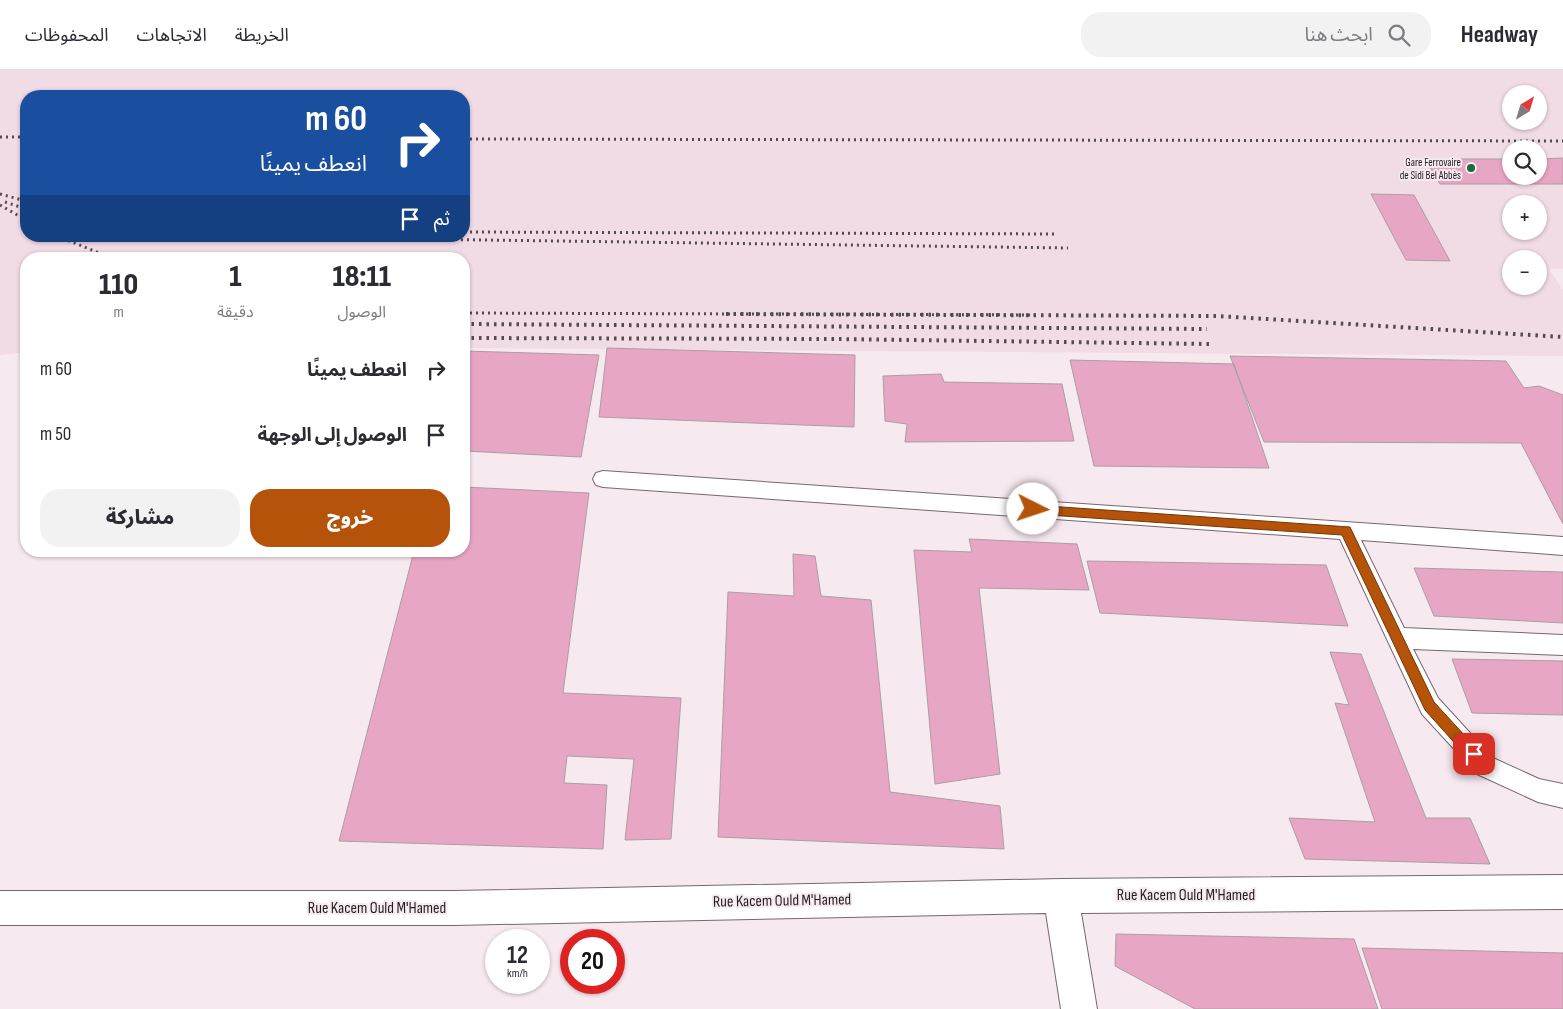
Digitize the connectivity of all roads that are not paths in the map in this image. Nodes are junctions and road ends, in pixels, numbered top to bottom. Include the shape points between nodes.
1 (603, 479) dead end
2 (1346, 531) junction
3 (1563, 546) edge
4 (1397, 638) junction
5 (1563, 645) edge
6 (1563, 796) edge
7 (1563, 892) edge
8 (1061, 896) junction
9 (0, 908) edge
10 (1082, 1007) edge

1 - 2 lane
2 - 3 lane
2 - 4 lane
4 - 5 lane
4 - 6 lane via 1430,706 1484,766 1538,790
7 - 8 street, Rue Kacem Ould M'Hamed
8 - 9 street, Rue Kacem Ould M'Hamed via 454,908
8 - 10 street

